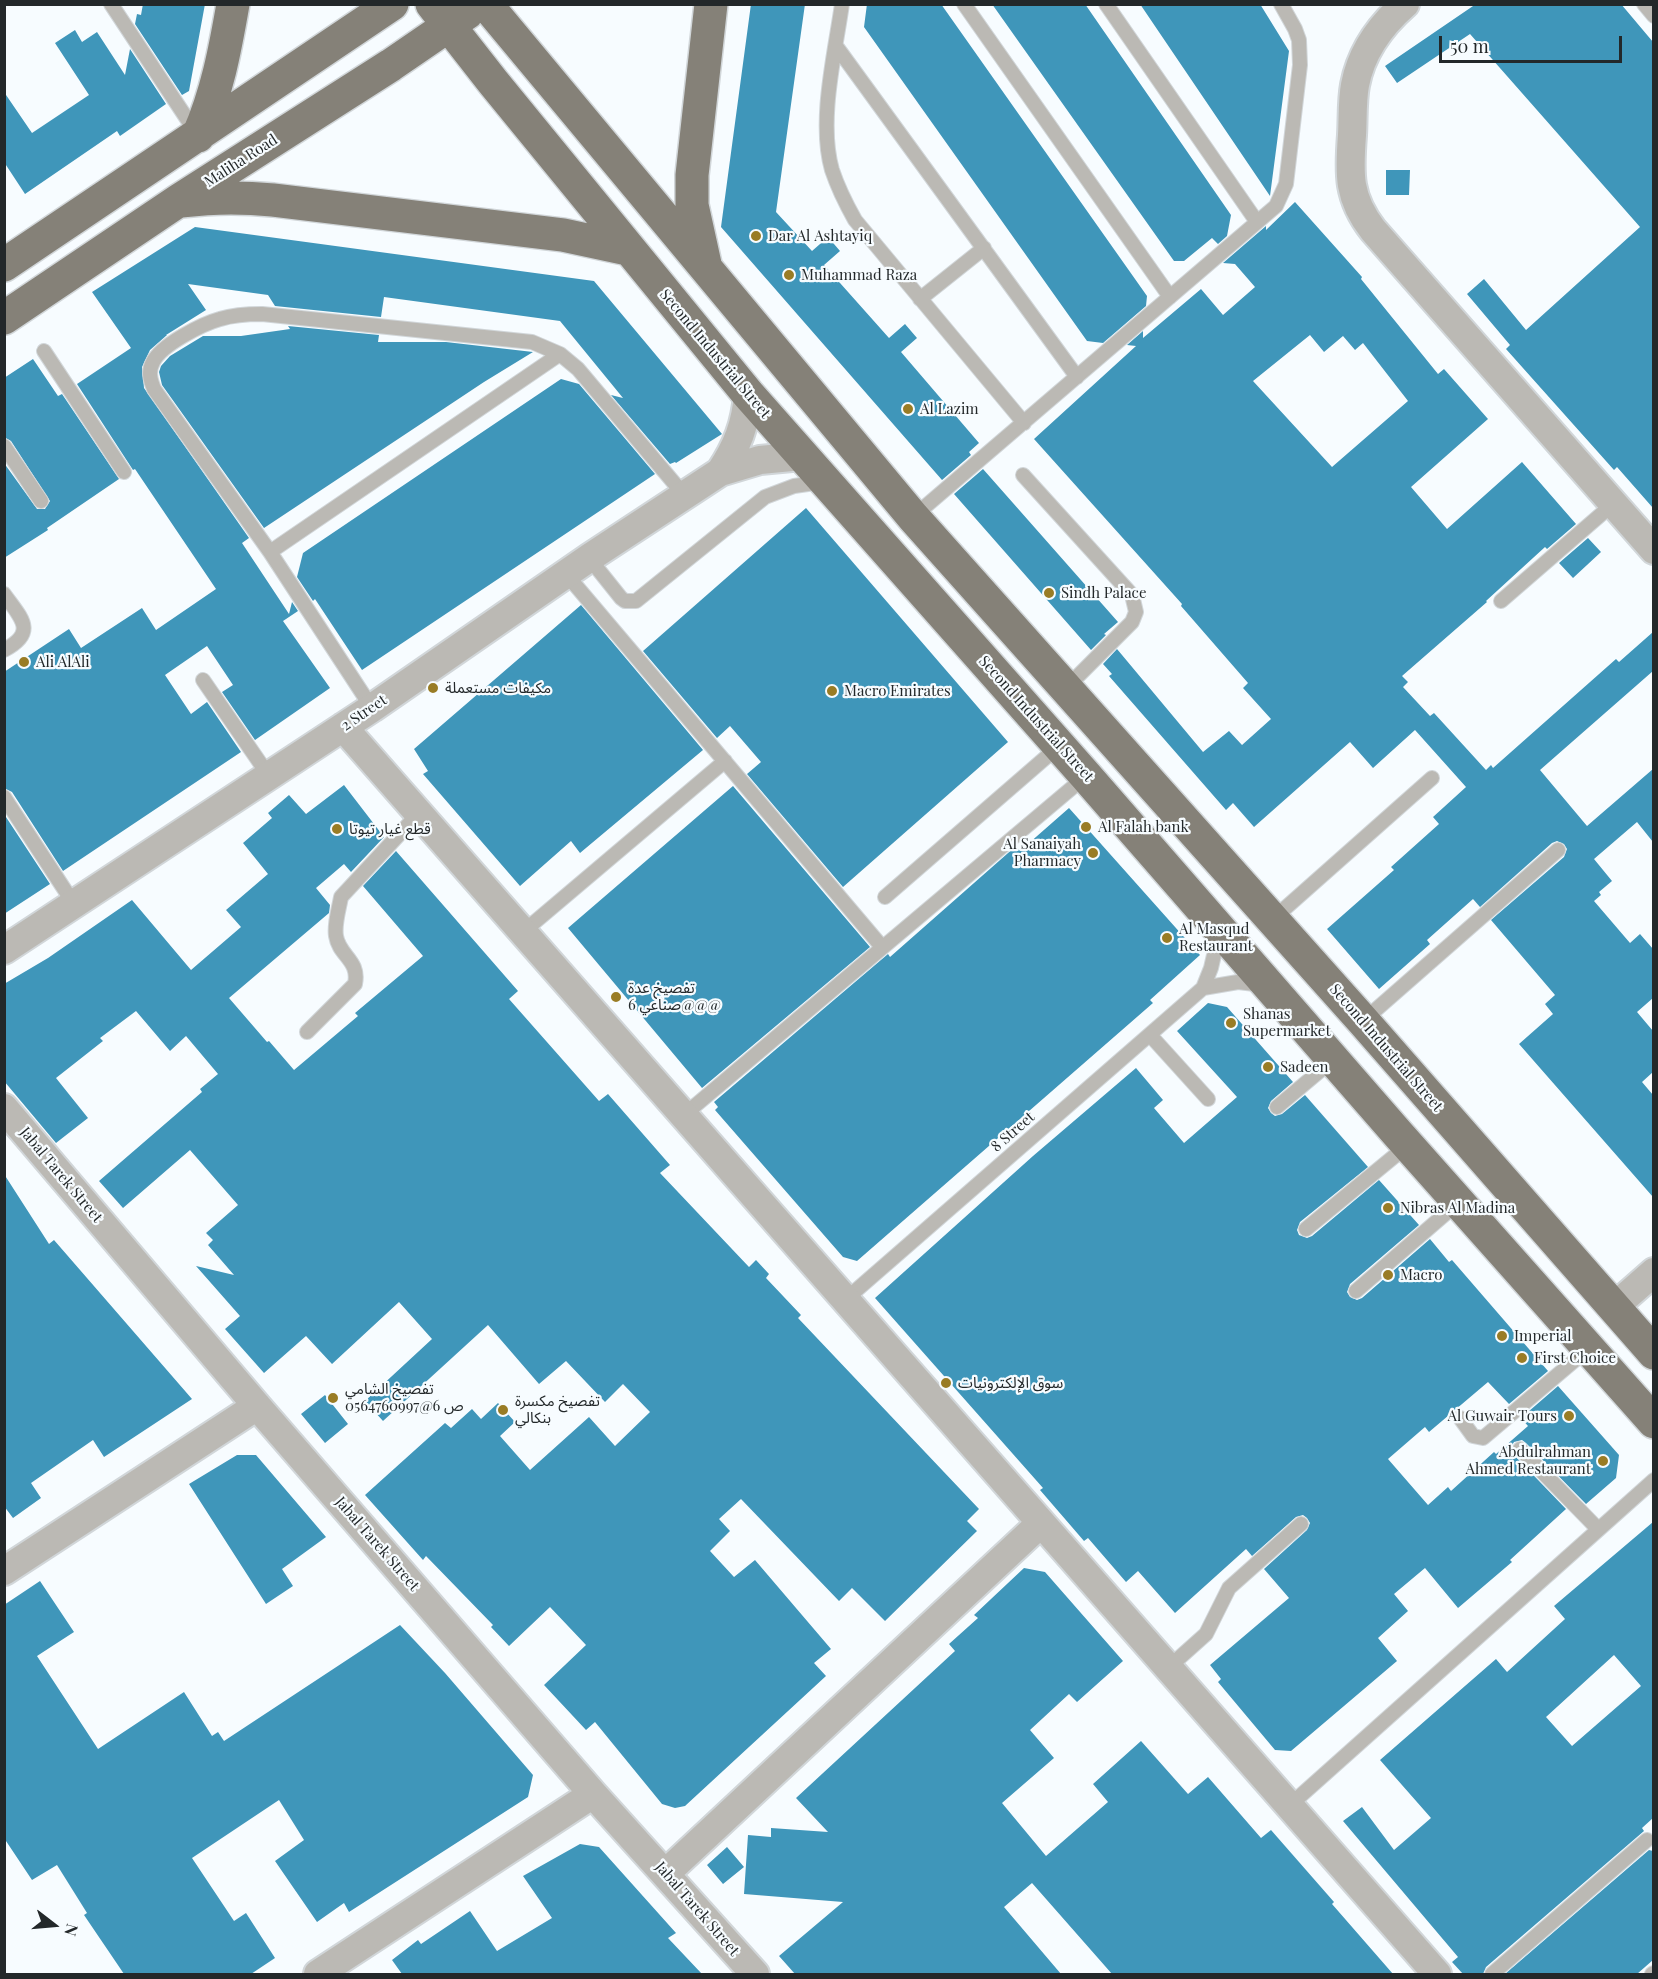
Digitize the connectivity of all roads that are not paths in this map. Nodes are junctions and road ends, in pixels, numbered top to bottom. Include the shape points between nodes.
1 (111, 4) edge
2 (233, 4) edge
3 (392, 4) edge
4 (478, 4) edge
5 (486, 4) edge
6 (711, 4) edge
7 (842, 4) edge
8 (964, 4) edge
9 (1106, 4) edge
10 (1281, 4) edge
11 (1405, 4) edge
12 (1644, 4) edge
13 (441, 15) edge
14 (1653, 16) edge
15 (836, 46) junction
16 (198, 136) junction
17 (178, 201) junction
18 (1257, 222) junction
19 (984, 248) junction
20 (628, 249) junction
21 (4, 265) edge
22 (707, 272) junction
23 (1170, 297) junction
24 (920, 299) junction
25 (4, 318) edge
26 (44, 351) dead end
27 (560, 354) junction
28 (1077, 376) junction
29 (748, 394) junction
30 (1024, 423) junction
31 (4, 446) edge
32 (802, 456) junction
33 (124, 472) dead end
34 (720, 472) junction
35 (1023, 475) dead end
36 (825, 482) junction
37 (685, 496) junction
38 (41, 501) dead end
39 (1613, 504) junction
40 (913, 517) junction
41 (1653, 550) edge
42 (270, 552) junction
43 (578, 566) junction
44 (4, 594) edge
45 (1501, 601) dead end
46 (4, 650) edge
47 (203, 680) dead end
48 (1066, 688) junction
49 (372, 708) junction
50 (343, 727) junction
51 (1059, 746) junction
52 (725, 761) junction
53 (270, 776) junction
54 (1086, 776) junction
55 (1432, 778) dead end
56 (4, 797) edge
57 (419, 813) junction
58 (1558, 850) dead end
59 (885, 897) dead end
60 (74, 904) junction
61 (1273, 920) junction
62 (1220, 928) junction
63 (523, 932) junction
64 (882, 947) junction
65 (4, 950) edge
66 (1272, 987) junction
67 (1203, 988) junction
68 (1363, 1021) junction
69 (307, 1032) dead end
70 (1150, 1035) junction
71 (1334, 1059) junction
72 (1208, 1099) dead end
73 (1277, 1107) dead end
74 (4, 1108) edge
75 (684, 1115) junction
76 (1408, 1145) junction
77 (1459, 1202) junction
78 (1306, 1229) dead end
79 (1653, 1272) edge
80 (1356, 1291) dead end
81 (845, 1300) junction
82 (1613, 1308) junction
83 (1588, 1349) junction
84 (1653, 1353) edge
85 (257, 1406) junction
86 (1460, 1418) dead end
87 (1653, 1422) edge
88 (1520, 1449) dead end
89 (1653, 1480) edge
90 (1041, 1523) junction
91 (1301, 1524) dead end
92 (1598, 1529) junction
93 (4, 1571) edge
94 (1168, 1668) junction
95 (593, 1794) junction
96 (1289, 1806) junction
97 (1647, 1840) dead end
98 (666, 1873) junction
99 (318, 1974) edge
100 (755, 1974) edge
101 (1437, 1974) edge
102 (1492, 1974) edge

1 - 16 lane
2 - 16 main road via 218,81
3 - 16 main road
4 - 13 main road, Maliha Road
5 - 22 main road, Second Industrial Street
6 - 22 main road via 692,175 692,205
7 - 15 lane
8 - 23 lane
9 - 18 lane
10 - 18 lane via 1299,40 1300,65 1286,184 1276,206
11 - 39 street via 1370,46 1355,85 1350,170 1356,203 1373,230
12 - 14 lane
13 - 17 main road, Maliha Road
13 - 20 main road, Second Industrial Street
15 - 19 lane
15 - 24 lane via 827,110 832,168 855,220
16 - 21 main road
17 - 20 main road via 241,196 563,235
17 - 25 main road, Maliha Road
18 - 23 lane
19 - 24 lane
19 - 28 lane
20 - 29 main road, Second Industrial Street
22 - 40 main road, Second Industrial Street
23 - 28 lane
24 - 30 lane
26 - 33 lane via 58,384 105,455
27 - 37 lane via 578,369
27 - 42 lane
27 - 42 lane via 532,342 262,314 218,319 160,352 150,369 154,389
28 - 30 lane
29 - 32 main road, Second Industrial Street
29 - 34 street, 2 Street via 738,441
30 - 40 lane
31 - 38 lane
32 - 34 street, 2 Street via 760,460
32 - 36 main road, Second Industrial Street
34 - 37 street, 2 Street
35 - 48 lane via 1132,594 1136,612 1132,622
36 - 43 lane via 794,486 765,497 636,601 621,598
36 - 51 main road, Second Industrial Street
37 - 43 street, 2 Street
39 - 41 street
39 - 45 lane
40 - 48 main road, Second Industrial Street
42 - 49 lane
43 - 49 street, 2 Street
43 - 52 lane
44 - 46 lane via 24,626 24,634
47 - 53 lane
48 - 61 main road, Second Industrial Street
49 - 50 street, 2 Street
50 - 53 street, 2 Street
50 - 57 street
51 - 54 main road, Second Industrial Street
51 - 59 lane
52 - 63 lane
52 - 64 lane
53 - 60 street, 2 Street
54 - 62 main road, Second Industrial Street
54 - 64 lane
55 - 61 lane
56 - 60 lane
57 - 63 street
57 - 69 lane via 342,897 336,938 355,967 355,984
58 - 68 lane
60 - 65 street, 2 Street
61 - 68 main road, Second Industrial Street
62 - 66 main road, Second Industrial Street
62 - 67 lane, 8 Street
63 - 75 street
64 - 75 lane
66 - 67 lane via 1238,982
66 - 71 main road, Second Industrial Street
67 - 70 lane, 8 Street
68 - 82 main road, Second Industrial Street
70 - 72 lane
70 - 81 lane, 8 Street
71 - 73 lane
71 - 76 main road, Second Industrial Street
74 - 85 street, Jabal Tarek Street
75 - 81 street
76 - 77 main road, Second Industrial Street
76 - 78 lane
77 - 80 lane
77 - 83 main road, Second Industrial Street
79 - 82 street
81 - 90 street
82 - 84 main road, Second Industrial Street
83 - 86 lane via 1483,1438 1473,1436
83 - 87 main road, Second Industrial Street
85 - 93 street
85 - 95 street, Jabal Tarek Street
88 - 92 lane
89 - 92 lane
90 - 94 street
90 - 98 street
91 - 94 lane via 1229,1588 1206,1634
92 - 96 lane
94 - 96 street
95 - 98 street, Jabal Tarek Street
95 - 99 street
96 - 101 street
97 - 102 lane
98 - 100 street, Jabal Tarek Street

